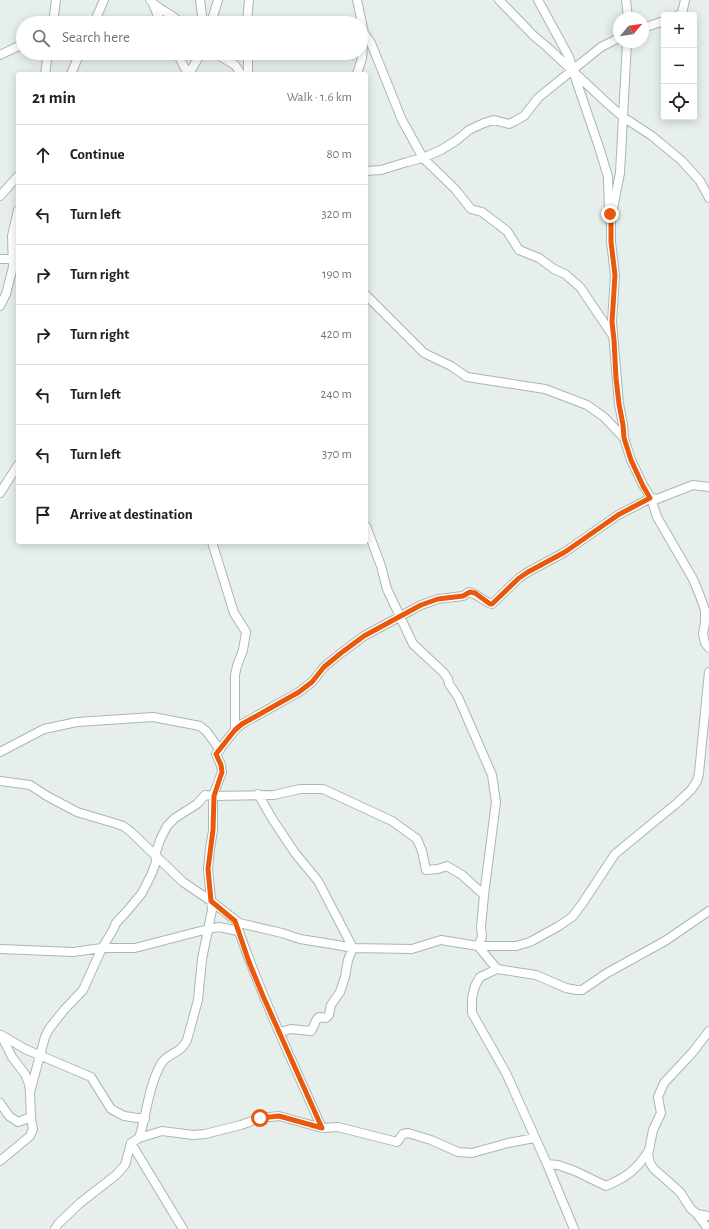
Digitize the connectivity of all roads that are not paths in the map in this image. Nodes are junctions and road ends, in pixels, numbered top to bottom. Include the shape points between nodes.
1 (56, 0) edge
2 (104, 0) edge
3 (200, 0) edge
4 (218, 0) edge
5 (249, 0) edge
6 (357, 0) edge
7 (499, 0) edge
8 (538, 0) edge
9 (626, 0) edge
10 (685, 0) edge
11 (152, 2) edge
12 (627, 12) edge
13 (682, 12) edge
14 (53, 16) edge
15 (97, 16) edge
16 (159, 16) edge
17 (173, 16) edge
18 (202, 16) edge
19 (212, 16) edge
20 (248, 16) edge
21 (360, 16) edge
22 (661, 22) edge
23 (649, 26) edge
24 (368, 39) edge
25 (613, 41) edge
26 (16, 47) edge
27 (627, 48) edge
28 (0, 55) edge
29 (47, 60) edge
30 (77, 60) edge
31 (181, 60) edge
32 (197, 60) edge
33 (227, 60) edge
34 (248, 60) edge
35 (361, 60) edge
36 (573, 70) junction
37 (45, 72) edge
38 (72, 72) edge
39 (188, 72) edge
40 (190, 72) edge
41 (240, 72) edge
42 (248, 72) edge
43 (358, 72) edge
44 (623, 117) junction
45 (423, 158) junction
46 (368, 171) edge
47 (16, 178) edge
48 (0, 196) edge
49 (709, 198) edge
50 (16, 219) edge
51 (611, 219) junction
52 (0, 259) edge
53 (16, 259) edge
54 (368, 297) edge
55 (0, 306) edge
56 (613, 337) junction
57 (624, 438) junction
58 (16, 468) edge
59 (709, 487) edge
60 (0, 493) edge
61 (650, 498) junction
62 (368, 531) edge
63 (213, 544) edge
64 (400, 616) junction
65 (709, 648) edge
66 (709, 672) edge
67 (235, 730) junction
68 (220, 750) junction
69 (0, 752) edge
70 (0, 781) edge
71 (258, 794) junction
72 (214, 796) junction
73 (156, 855) junction
74 (484, 895) junction
75 (211, 901) junction
76 (709, 911) edge
77 (235, 921) junction
78 (208, 929) junction
79 (238, 931) junction
80 (478, 946) junction
81 (102, 948) junction
82 (353, 948) junction
83 (0, 949) edge
84 (497, 968) junction
85 (709, 1031) edge
86 (280, 1032) junction
87 (1, 1035) edge
88 (41, 1055) junction
89 (30, 1092) junction
90 (0, 1103) edge
91 (31, 1117) junction
92 (145, 1119) junction
93 (322, 1128) junction
94 (139, 1138) junction
95 (534, 1138) junction
96 (131, 1143) junction
97 (648, 1152) junction
98 (0, 1161) edge
99 (547, 1164) junction
100 (697, 1214) junction
101 (709, 1216) edge
102 (58, 1228) edge
103 (183, 1229) edge
104 (574, 1229) edge
105 (708, 1229) edge

1 - 14 street
2 - 15 street
3 - 18 street
4 - 19 street
5 - 20 street
6 - 21 street
7 - 36 street via 534,37
8 - 36 street
9 - 12 street
10 - 13 street
11 - 16 street
11 - 17 street
22 - 23 street
24 - 45 street via 402,120
25 - 36 street via 601,47
26 - 28 street
27 - 44 street
29 - 37 street
30 - 38 street
31 - 39 street
32 - 40 street
33 - 41 street
34 - 42 street
35 - 43 street
36 - 44 street
36 - 45 street via 538,98 520,119 509,124 494,120 484,123 469,130 442,150
36 - 51 street via 608,177
44 - 49 street via 652,136 681,160 700,180
44 - 51 street via 620,173
45 - 46 street via 382,170
45 - 56 street via 456,189 471,209 482,212 507,231 519,250 539,258 580,287
47 - 48 street
50 - 53 street via 12,236
51 - 56 street via 615,275
52 - 53 street
53 - 55 street
54 - 57 street via 424,354 451,366 467,377 545,389 588,405
56 - 57 street
57 - 61 street via 631,460
58 - 60 street
59 - 61 street via 693,485 657,499
61 - 64 street via 618,515 565,552 519,578 492,604 470,592 463,596 438,599
61 - 65 street via 657,517 700,596 705,610 703,634
62 - 64 street via 387,589
63 - 67 street via 234,613 246,632 235,675
64 - 67 street via 354,643 324,667 312,682 299,692
64 - 74 street via 414,644 448,679 492,775 496,802
66 - 80 street via 699,773 691,790 615,854 572,917 530,942 516,946
67 - 68 street
68 - 69 street via 200,726 153,717 77,722 44,729
68 - 72 street via 216,754 222,772
70 - 73 street via 30,785 77,812 123,826
71 - 72 street
71 - 74 street via 274,795 300,789 323,789 344,798 392,821 417,839 426,870 446,866 462,875
71 - 82 street via 295,853 318,881
72 - 73 street via 205,795 167,826
72 - 75 street via 208,869
73 - 75 street via 183,882
73 - 81 street via 152,873 142,893 116,923
74 - 80 street via 482,937
75 - 77 street
75 - 78 street
76 - 84 street via 665,941 582,990 566,988 536,975
77 - 79 street
77 - 82 street via 300,939
78 - 79 street via 219,927
78 - 81 street via 135,948
78 - 92 street via 198,1000 187,1040 180,1050 164,1059 160,1066 149,1094
79 - 86 street
80 - 82 street via 442,940 412,949
80 - 84 street
81 - 83 street via 73,952
81 - 88 street via 83,990 49,1028
82 - 86 street via 340,992 326,1018 319,1017 315,1020 311,1031 291,1029
84 - 95 street via 480,977 475,986 472,1013 506,1074
85 - 97 street via 664,1083 658,1097 661,1113
86 - 93 street
87 - 88 street via 24,1049
87 - 89 street via 12,1057 25,1074
88 - 89 street
88 - 92 street via 91,1076 112,1109 124,1116
89 - 91 street
90 - 91 street via 9,1116 18,1122
91 - 98 street via 33,1129 30,1136
92 - 94 street
93 - 94 street via 289,1118 270,1116 205,1134 162,1131
93 - 95 street via 338,1127 397,1142 403,1134 408,1133 458,1152 472,1153
94 - 96 street
95 - 99 street
96 - 102 street via 125,1165 80,1203
96 - 103 street
97 - 99 street via 640,1165 627,1176 606,1186 558,1165
97 - 100 street via 654,1169 680,1192
99 - 104 street
100 - 101 street
100 - 105 street

